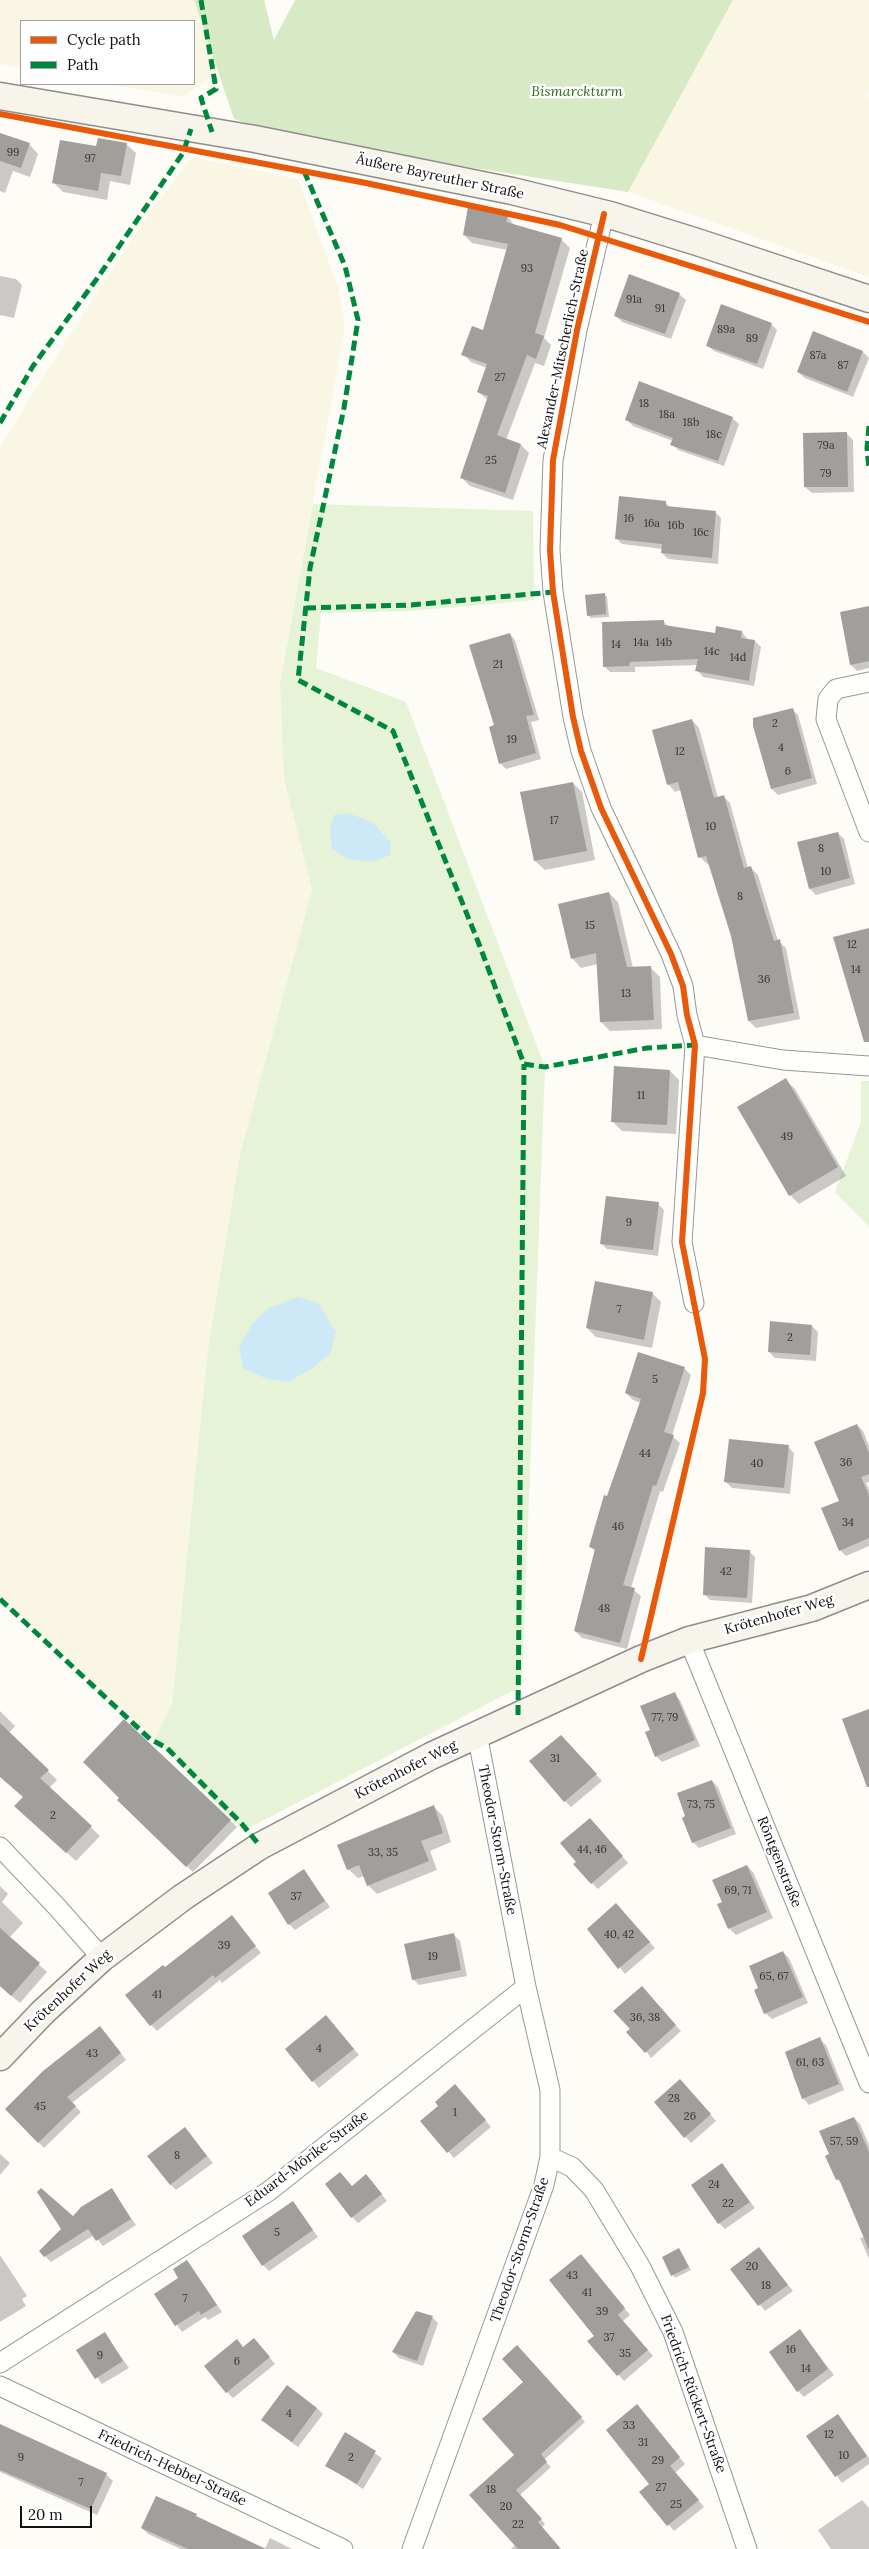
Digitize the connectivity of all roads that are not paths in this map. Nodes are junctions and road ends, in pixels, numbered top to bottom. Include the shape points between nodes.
1 (0, 96) edge
2 (604, 214) junction
3 (869, 299) edge
4 (869, 682) edge
5 (869, 832) edge
6 (695, 1045) junction
7 (869, 1066) edge
8 (694, 1303) dead end
9 (869, 1585) edge
10 (689, 1640) junction
11 (477, 1734) junction
12 (0, 1847) edge
13 (102, 1958) junction
14 (526, 1986) junction
15 (0, 2057) edge
16 (869, 2083) edge
17 (550, 2158) junction
18 (0, 2363) edge
19 (0, 2386) edge
20 (343, 2549) edge
21 (412, 2549) edge
22 (748, 2549) edge

1 - 2 street, Äußere Bayreuther Straße via 255,139 512,191
2 - 3 street, Äußere Bayreuther Straße
2 - 6 street, Alexander-Mitscherlich-Straße via 577,330 553,460 550,550 553,592 572,717 581,751 601,808 671,954 683,986
4 - 5 street via 836,689 828,699 826,719
6 - 7 street via 783,1060
6 - 8 street, Alexander-Mitscherlich-Straße via 682,1242
9 - 10 street, Krötenhofer Weg via 812,1608
10 - 11 street, Krötenhofer Weg
10 - 16 street, Röntgenstraße
11 - 13 street, Krötenhofer Weg via 260,1846 183,1897
11 - 14 street, Theodor-Storm-Straße
12 - 13 street
13 - 15 street, Krötenhofer Weg
14 - 17 street, Theodor-Storm-Straße via 550,2090
14 - 18 street, Eduard-Mörike-Straße via 269,2191
17 - 21 street, Theodor-Storm-Straße via 544,2185
17 - 22 street, Friedrich-Rückert-Straße via 572,2168 594,2190 640,2266 673,2332
19 - 20 street, Friedrich-Hebbel-Straße

